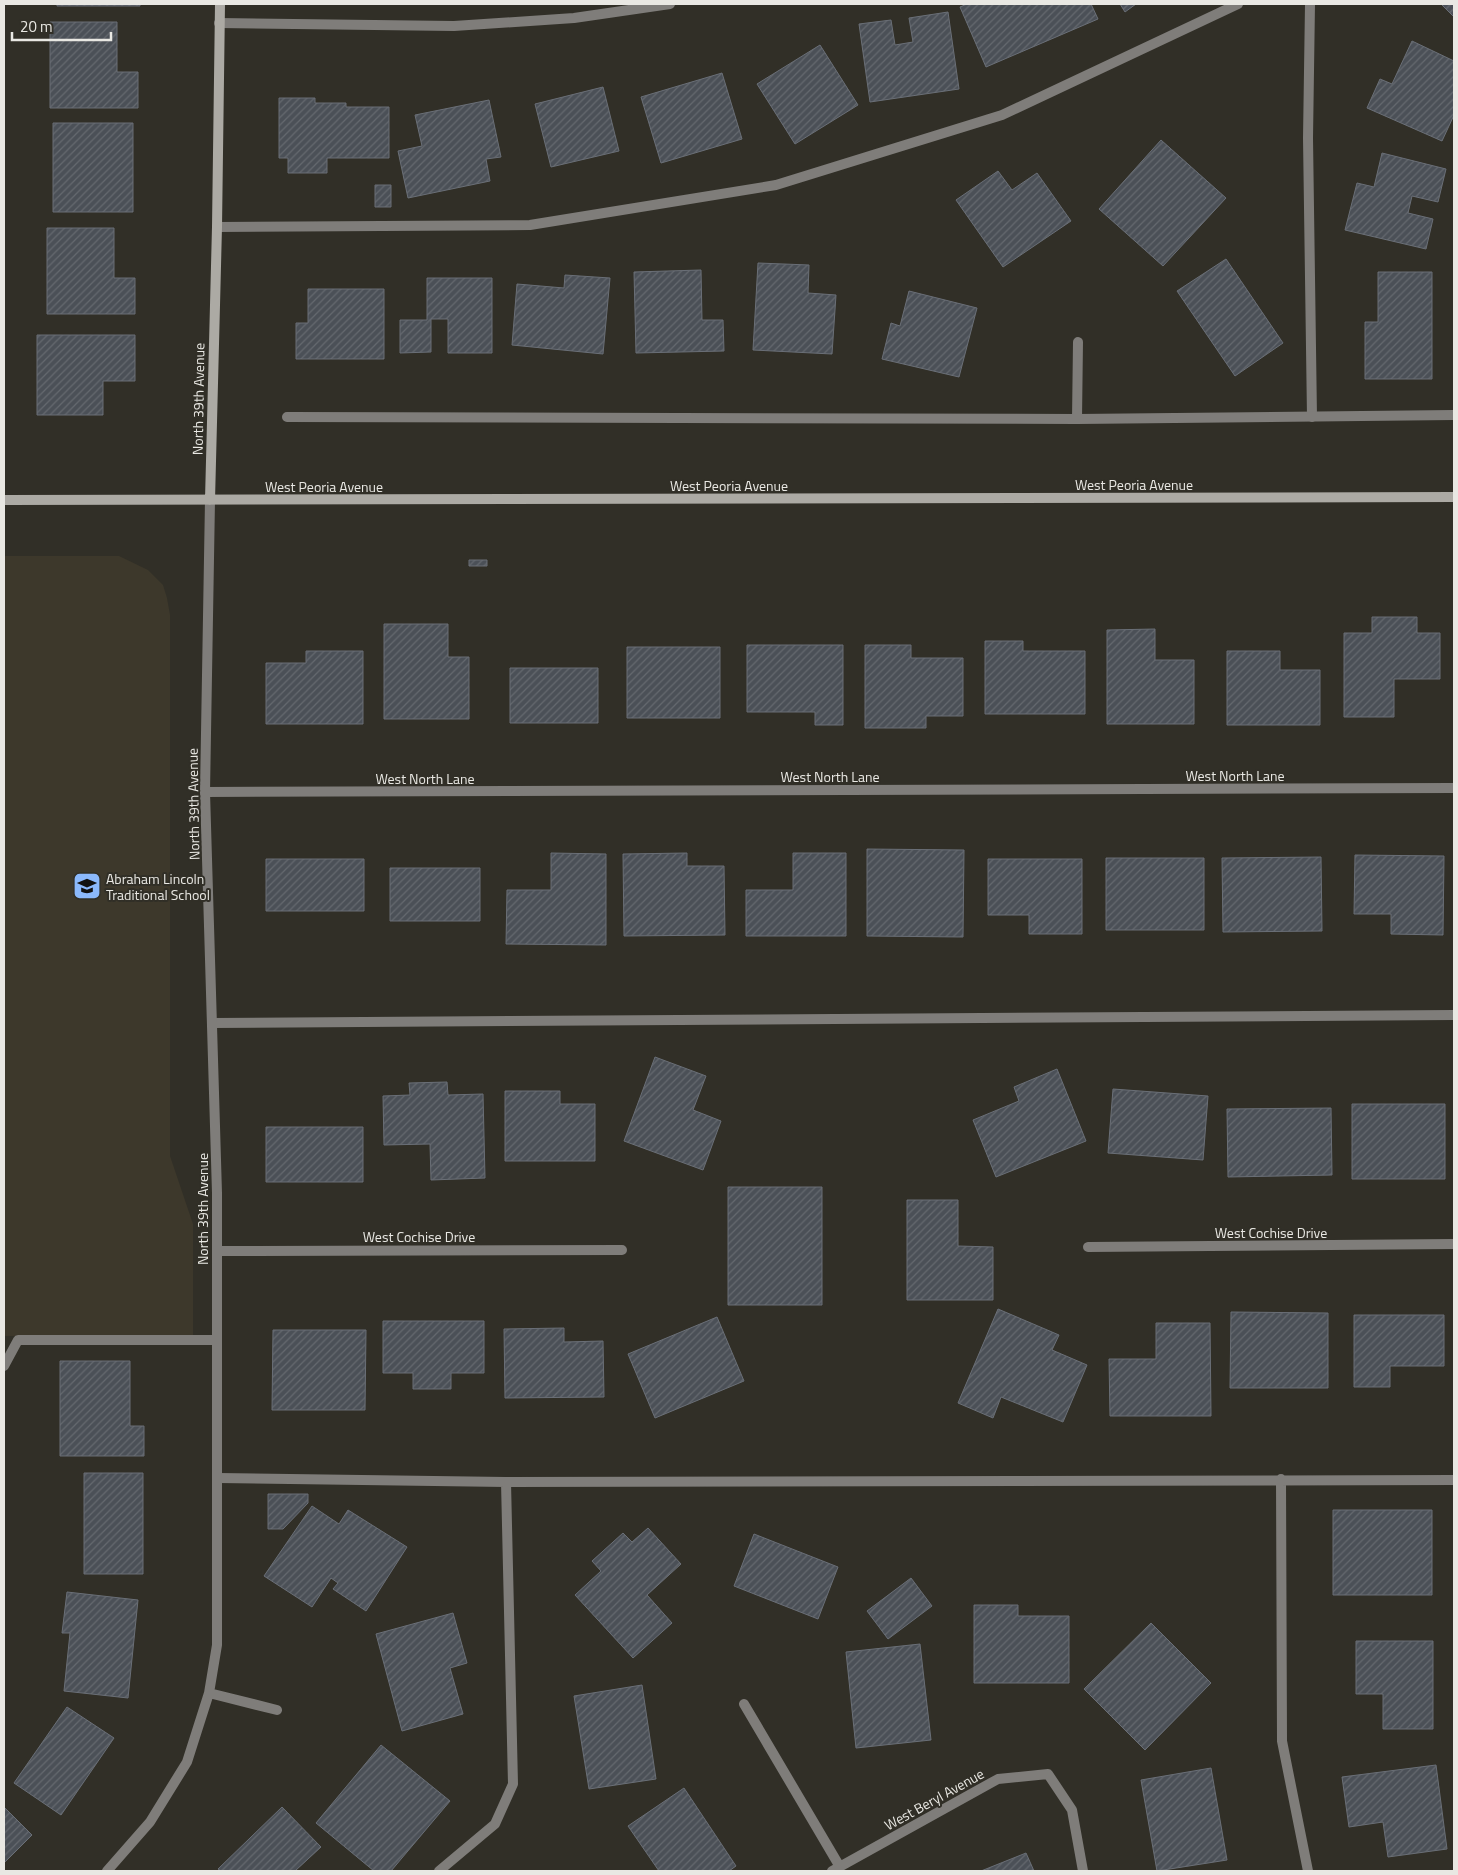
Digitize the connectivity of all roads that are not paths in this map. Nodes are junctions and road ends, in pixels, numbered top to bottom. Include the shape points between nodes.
1 (220, 4) edge
2 (670, 4) edge
3 (1238, 4) edge
4 (1310, 4) edge
5 (219, 23) junction
6 (217, 226) junction
7 (1078, 342) dead end
8 (1454, 415) edge
9 (287, 417) dead end
10 (1312, 417) junction
11 (1077, 419) junction
12 (1454, 497) edge
13 (4, 500) edge
14 (210, 500) junction
15 (1454, 788) edge
16 (205, 792) junction
17 (1454, 1015) edge
18 (212, 1023) junction
19 (1454, 1244) edge
20 (1088, 1247) dead end
21 (622, 1250) dead end
22 (217, 1251) junction
23 (217, 1340) junction
24 (4, 1366) edge
25 (218, 1478) junction
26 (1281, 1479) junction
27 (1454, 1480) edge
28 (506, 1482) junction
29 (209, 1694) junction
30 (744, 1704) dead end
31 (277, 1710) dead end
32 (836, 1869) edge
33 (107, 1871) edge
34 (439, 1871) edge
35 (1083, 1871) edge
36 (1308, 1871) edge

1 - 5 main road, North 39th Avenue
2 - 5 street via 574,18 454,26
3 - 6 street via 1002,115 776,184 530,225
4 - 10 street via 1308,138
5 - 6 main road, North 39th Avenue
6 - 14 main road, North 39th Avenue
7 - 11 street
8 - 10 street
9 - 11 street
10 - 11 street
12 - 14 main road, West Peoria Avenue
13 - 14 main road, West Peoria Avenue
14 - 16 street, North 39th Avenue
15 - 16 street, West North Lane
16 - 18 street, North 39th Avenue
17 - 18 street
18 - 22 street, North 39th Avenue
19 - 20 street, West Cochise Drive
21 - 22 street, West Cochise Drive
22 - 23 street, North 39th Avenue
23 - 24 street via 18,1340
23 - 25 street, North 39th Avenue
25 - 28 street
25 - 29 street, North 39th Avenue via 218,1645
26 - 27 street
26 - 28 street
26 - 36 street via 1282,1742
28 - 34 street via 513,1784 496,1824
29 - 31 street
29 - 33 street, North 39th Avenue via 187,1762 150,1822
30 - 32 street, West Beryl Avenue
32 - 35 street, West Beryl Avenue via 998,1778 1048,1774 1072,1810

